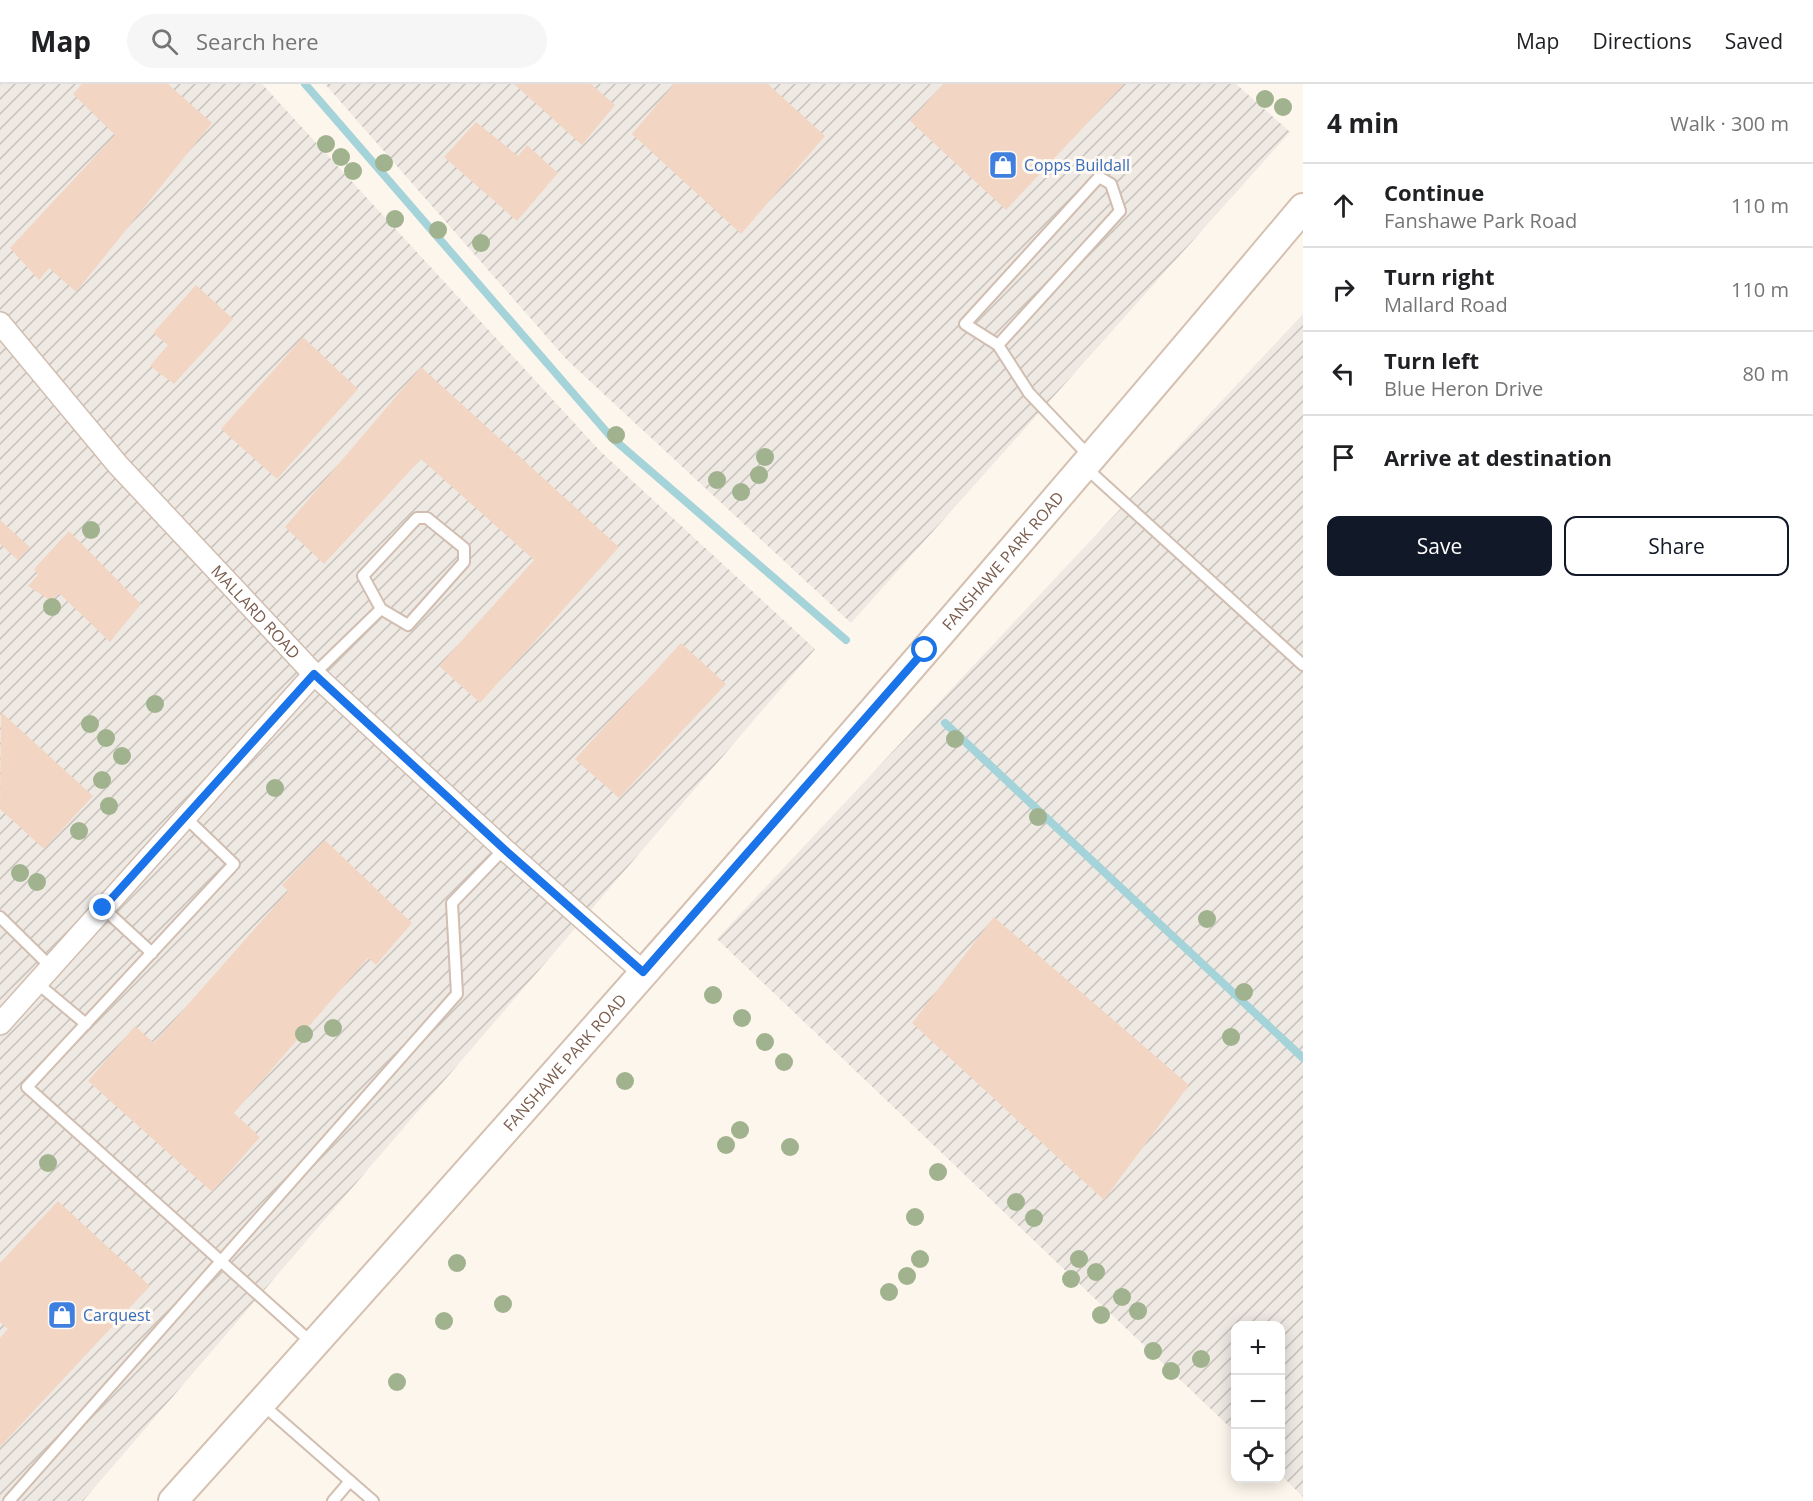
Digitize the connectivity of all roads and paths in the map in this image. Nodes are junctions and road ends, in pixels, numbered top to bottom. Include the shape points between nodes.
1 (1303, 208) edge
2 (3, 332) edge
3 (998, 345) junction
4 (1089, 463) junction
5 (381, 609) junction
6 (1303, 665) edge
7 (314, 674) junction
8 (184, 816) junction
9 (504, 849) junction
10 (103, 908) junction
11 (0, 917) edge
12 (152, 953) junction
13 (51, 967) junction
14 (643, 972) junction
15 (37, 983) junction
16 (0, 1024) edge
17 (86, 1024) junction
18 (221, 1260) junction
19 (313, 1344) junction
20 (261, 1403) junction
21 (350, 1481) junction
22 (9, 1501) edge
23 (173, 1501) edge
24 (333, 1501) edge
25 (373, 1501) edge

1 - 4 main road, FANSHAWE PARK ROAD
2 - 7 street, MALLARD ROAD via 118,465
3 - 3 lane via 1120,211 1111,184 1098,177 965,324
3 - 4 lane via 1029,393
4 - 6 lane
4 - 14 main road, FANSHAWE PARK ROAD
5 - 5 lane via 408,625 464,562 464,548 427,518 417,518 363,576
5 - 7 lane
7 - 8 street
7 - 9 street, MALLARD ROAD
8 - 10 street
8 - 12 lane via 234,864
9 - 14 street, MALLARD ROAD
9 - 18 lane via 452,903 457,994
10 - 12 lane
10 - 13 street
11 - 13 lane
12 - 17 lane
13 - 15 street
14 - 19 main road, FANSHAWE PARK ROAD
15 - 16 street
15 - 17 lane
17 - 18 lane via 27,1087
18 - 19 lane
18 - 22 lane
19 - 20 main road, FANSHAWE PARK ROAD
20 - 21 lane
20 - 23 main road, FANSHAWE PARK ROAD
21 - 24 lane
21 - 25 lane

